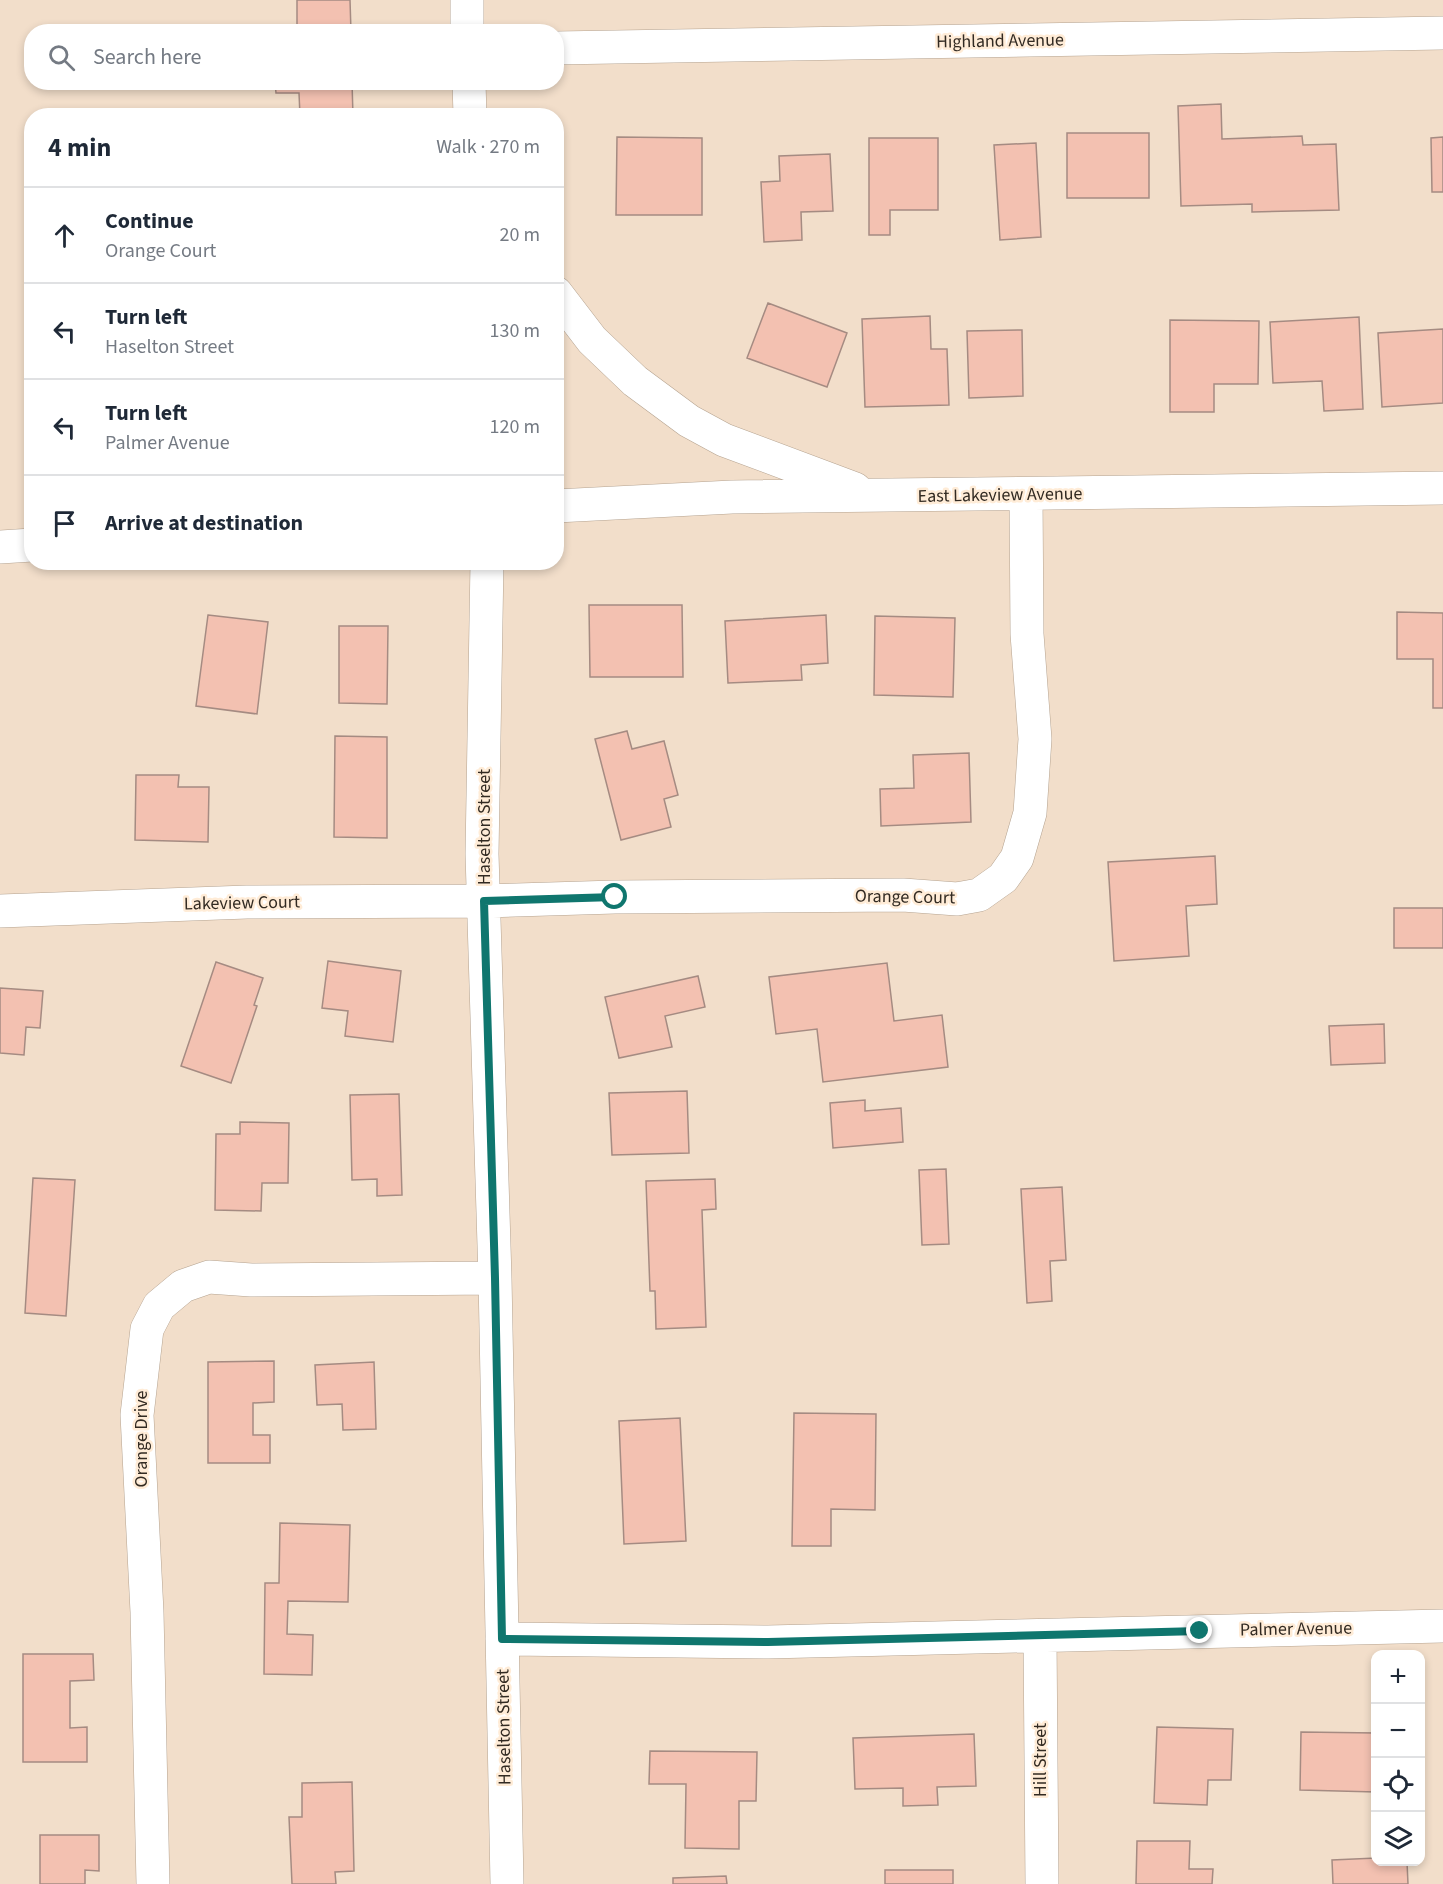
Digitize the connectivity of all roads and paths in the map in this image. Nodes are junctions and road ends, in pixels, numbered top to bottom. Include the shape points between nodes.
1 (467, 0) edge
2 (467, 24) edge
3 (1443, 33) edge
4 (564, 48) edge
5 (469, 90) edge
6 (470, 108) edge
7 (564, 303) edge
8 (1443, 488) edge
9 (1026, 494) junction
10 (874, 496) junction
11 (564, 506) edge
12 (24, 546) edge
13 (0, 547) edge
14 (488, 570) edge
15 (484, 901) junction
16 (0, 911) edge
17 (495, 1278) junction
18 (1443, 1626) edge
19 (1040, 1636) junction
20 (502, 1639) junction
21 (153, 1884) edge
22 (507, 1884) edge
23 (1042, 1884) edge

1 - 2 street
3 - 4 street, Highland Avenue
5 - 6 street
7 - 10 street via 592,340 635,381 689,421 724,440
8 - 9 street, East Lakeview Avenue
9 - 10 street, East Lakeview Avenue
9 - 15 street, Orange Court via 1027,634 1035,739 1030,813 1017,858 1003,878 979,895 957,899 892,895
10 - 11 street, East Lakeview Avenue via 732,497
12 - 13 street
14 - 15 street, Haselton Street
15 - 16 street, Lakeview Court via 247,902
15 - 17 street, Haselton Street
17 - 20 street, Haselton Street
17 - 21 street, Orange Drive via 209,1277 183,1286 159,1305 147,1329 137,1415 147,1612
18 - 19 street, Palmer Avenue
19 - 20 street, Palmer Avenue via 768,1642
19 - 23 street, Hill Street
20 - 22 street, Haselton Street

